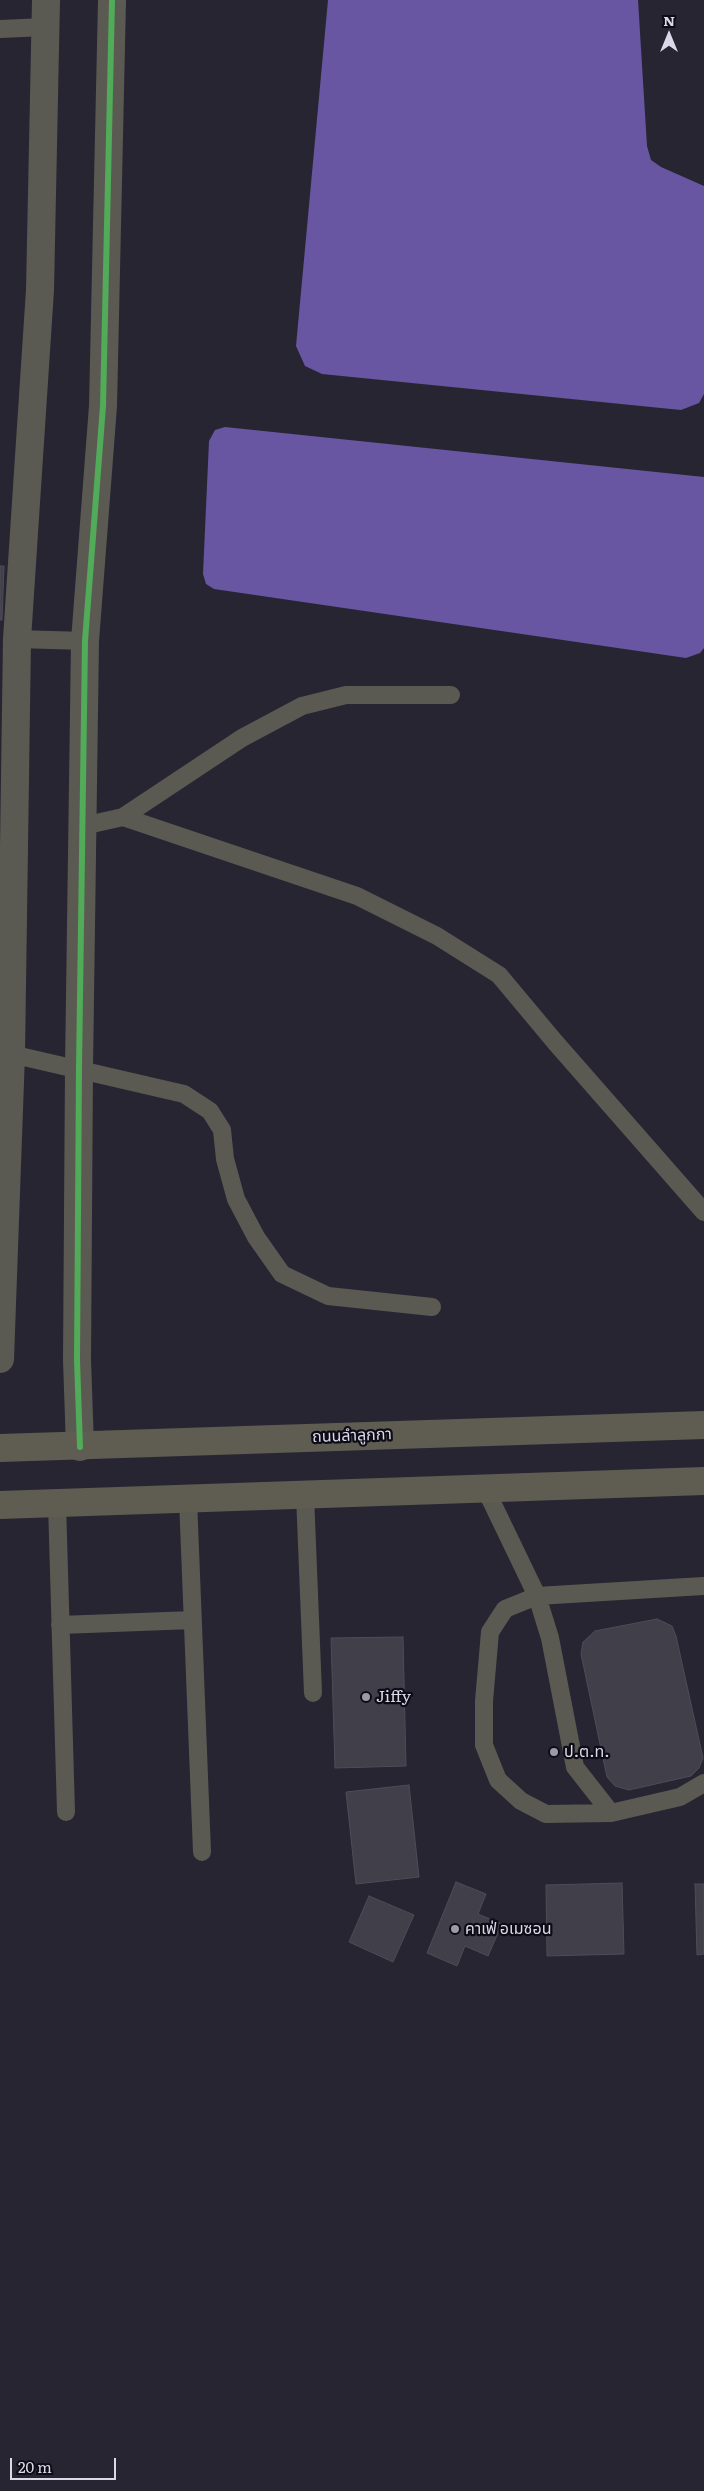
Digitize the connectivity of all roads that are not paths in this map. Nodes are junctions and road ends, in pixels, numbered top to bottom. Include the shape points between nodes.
1 (46, 0) edge
2 (112, 0) edge
3 (46, 28) junction
4 (0, 29) edge
5 (17, 639) junction
6 (85, 641) junction
7 (451, 695) dead end
8 (123, 817) junction
9 (82, 826) junction
10 (11, 1054) junction
11 (78, 1068) junction
12 (704, 1212) edge
13 (432, 1307) dead end
14 (0, 1359) edge
15 (704, 1425) edge
16 (80, 1447) junction
17 (0, 1448) edge
18 (704, 1481) edge
19 (485, 1488) junction
20 (305, 1495) junction
21 (188, 1499) junction
22 (57, 1503) junction
23 (0, 1504) edge
24 (704, 1591) edge
25 (537, 1596) junction
26 (193, 1620) junction
27 (60, 1625) junction
28 (313, 1693) dead end
29 (704, 1783) edge
30 (66, 1812) dead end
31 (611, 1812) junction
32 (202, 1852) dead end

1 - 3 street
2 - 6 street via 103,406
3 - 4 lane
3 - 5 street via 40,290
5 - 6 lane
5 - 10 street
6 - 9 street
7 - 8 lane via 346,695 302,706 242,738
8 - 9 lane
8 - 12 lane via 357,896 436,936 499,975
9 - 11 street
10 - 11 lane
10 - 14 street
11 - 13 lane via 184,1094 210,1110 222,1130 225,1159 236,1199 256,1237 282,1274 328,1296
11 - 16 street via 77,1360
15 - 16 main road, ถนนลำลูกกา
16 - 17 main road, ถนนลำลูกกา
18 - 19 main road
19 - 20 main road
19 - 25 lane
20 - 21 main road
20 - 28 lane
21 - 22 main road
21 - 26 lane
22 - 23 main road
22 - 27 lane
24 - 25 lane
25 - 31 lane via 550,1638 575,1767
25 - 31 lane via 505,1608 490,1632 484,1745 498,1780 521,1801 546,1814
26 - 27 lane
26 - 32 lane
27 - 30 lane
29 - 31 lane via 680,1797

